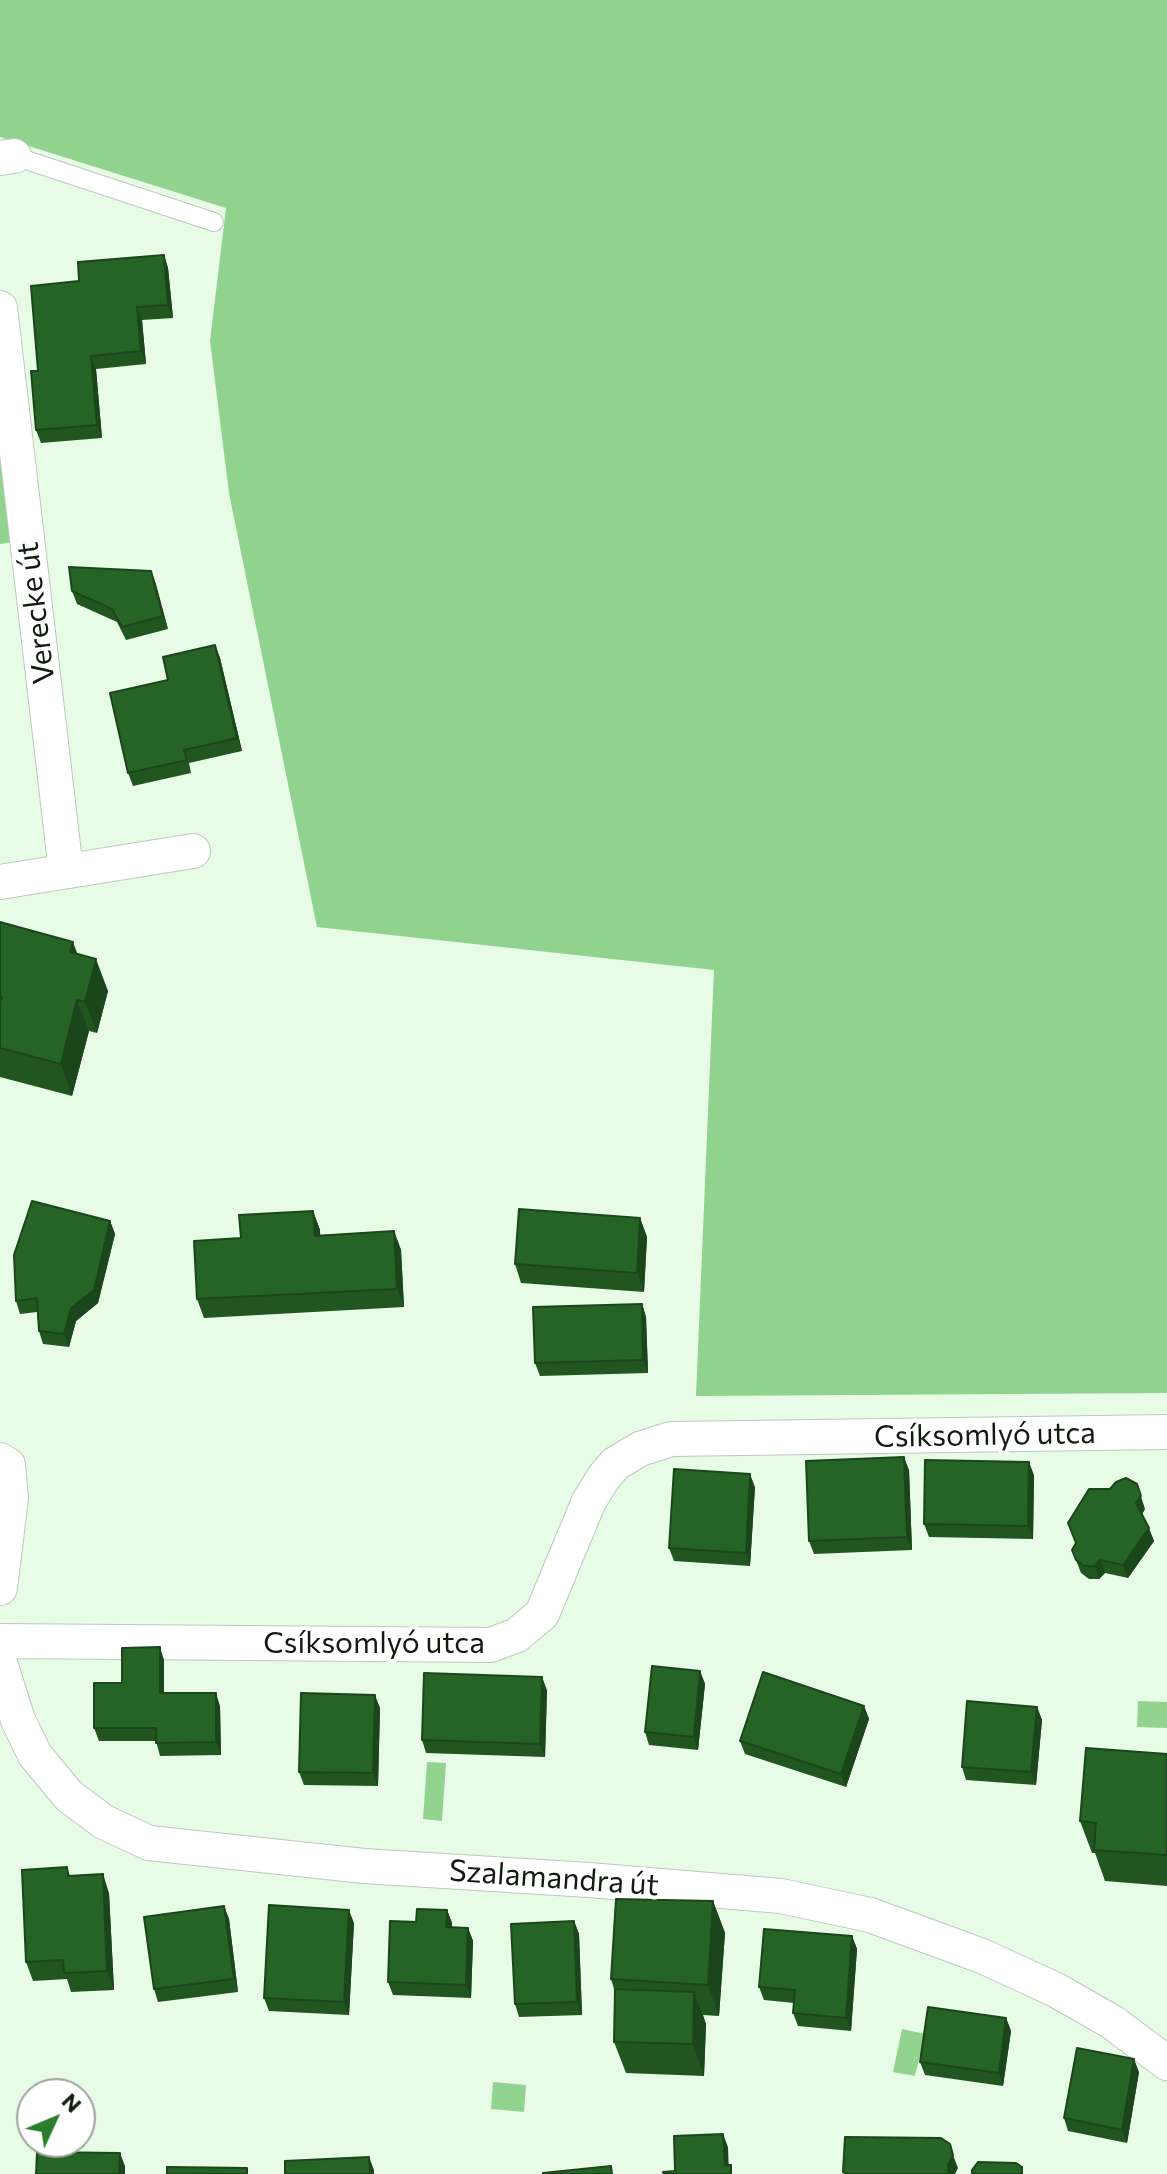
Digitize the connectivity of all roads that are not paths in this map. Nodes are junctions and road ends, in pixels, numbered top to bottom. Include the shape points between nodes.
1 (7, 157) edge
2 (214, 222) dead end
3 (0, 308) edge
4 (193, 851) dead end
5 (66, 871) junction
6 (0, 882) edge
7 (1167, 1432) edge
8 (0, 1460) edge
9 (0, 1588) edge
10 (0, 1641) edge
11 (1, 1670) edge
12 (1167, 2063) edge

1 - 2 lane
3 - 5 street, Verecke út
4 - 5 street
5 - 6 street
7 - 10 street, Csíksomlyó utca via 671,1439 615,1464 595,1488 542,1614 517,1635 491,1645
8 - 9 street via 8,1465 11,1498
11 - 12 street, Szalamandra út via 35,1755 69,1796 104,1822 149,1843 811,1902 870,1915 982,1956 1112,2022

